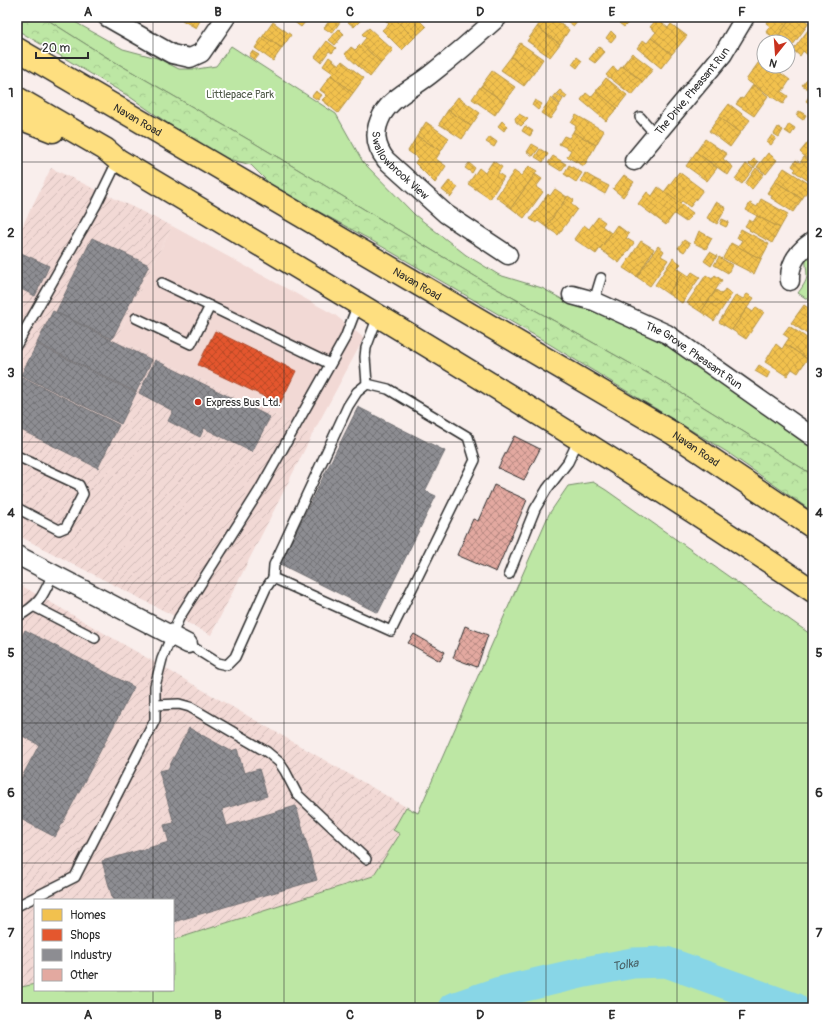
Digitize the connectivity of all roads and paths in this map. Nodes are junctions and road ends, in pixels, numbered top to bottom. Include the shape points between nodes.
1 (107, 17) edge
2 (226, 17) edge
3 (498, 17) edge
4 (745, 17) edge
5 (17, 49) edge
6 (17, 98) edge
7 (17, 117) edge
8 (640, 117) dead end
9 (656, 135) junction
10 (111, 155) junction
11 (634, 162) dead end
12 (813, 241) edge
13 (508, 255) dead end
14 (601, 278) dead end
15 (790, 281) dead end
16 (162, 283) dead end
17 (572, 294) dead end
18 (594, 301) junction
19 (358, 304) junction
20 (210, 306) junction
21 (378, 316) junction
22 (136, 318) dead end
23 (17, 344) edge
24 (330, 364) junction
25 (367, 384) junction
26 (811, 430) edge
27 (579, 438) junction
28 (17, 456) edge
29 (17, 508) edge
30 (813, 526) edge
31 (17, 554) edge
32 (53, 574) junction
33 (509, 574) dead end
34 (273, 578) junction
35 (813, 591) edge
36 (35, 607) junction
37 (17, 617) edge
38 (171, 635) junction
39 (96, 638) dead end
40 (188, 644) joint
41 (155, 705) junction
42 (366, 859) dead end
43 (17, 906) edge

1 - 2 street via 172,54 190,58 201,53
3 - 13 street, Swallowbrook View via 463,49 398,97 382,115 375,136 378,150 446,214
4 - 9 street, The Drive, Pheasant Run via 723,54
5 - 30 highway, Navan Road via 674,434
6 - 10 highway
7 - 10 highway
8 - 9 lane
9 - 11 street, The Drive, Pheasant Run
10 - 19 highway
10 - 23 lane via 92,212
12 - 15 street via 795,258
14 - 18 lane
16 - 20 lane
17 - 18 street, The Grove, Pheasant Run
18 - 26 street, The Grove, Pheasant Run via 667,334
19 - 21 highway
19 - 24 lane via 345,338
20 - 22 lane via 191,344
20 - 24 lane
21 - 25 lane via 366,348
21 - 27 highway
24 - 38 lane via 259,491 184,608
25 - 34 lane via 357,392 348,406 274,565
25 - 34 lane via 388,389 468,437 475,460 390,631
27 - 33 lane via 568,462 534,509
27 - 35 highway
28 - 29 lane via 79,486 83,494 66,527 59,530
31 - 32 street
32 - 36 lane
32 - 38 street
34 - 40 lane via 235,657 227,665
36 - 37 lane
36 - 39 lane
38 - 40 street
38 - 41 lane via 162,659
41 - 42 lane via 179,704 190,707 267,752 279,762 296,794
41 - 43 lane via 155,720 74,877

